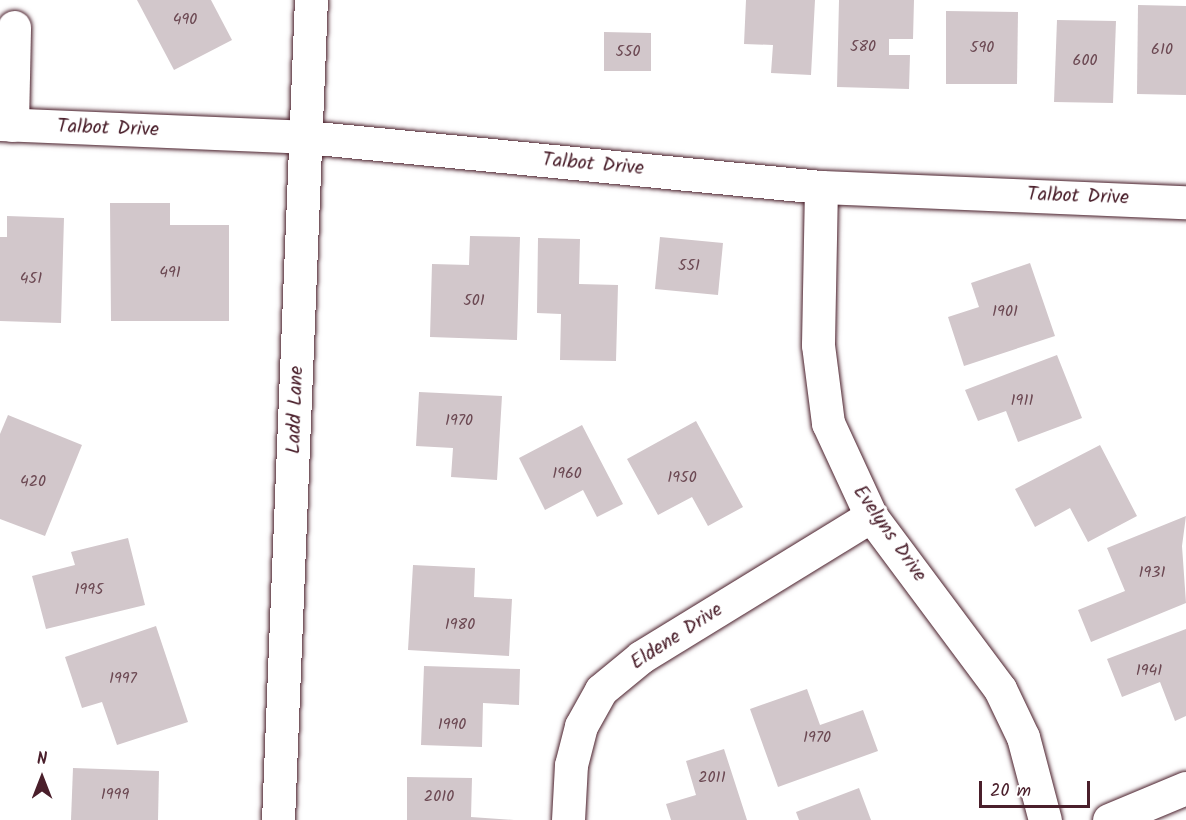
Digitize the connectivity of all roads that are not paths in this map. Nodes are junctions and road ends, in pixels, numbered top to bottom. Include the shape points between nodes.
1 (311, 0) edge
2 (14, 27) dead end
3 (6, 125) edge
4 (306, 137) junction
5 (821, 187) junction
6 (1186, 202) edge
7 (871, 516) junction
8 (1186, 788) edge
9 (278, 820) edge
10 (568, 820) edge
11 (1045, 820) edge
12 (1109, 820) edge

1 - 4 street, Ladd Lane
2 - 3 street
3 - 4 street, Talbot Drive
4 - 5 street, Talbot Drive
4 - 9 street, Ladd Lane
5 - 6 street, Talbot Drive
5 - 7 street, Evelyns Drive via 818,345 822,399 851,481
7 - 10 street, Eldene Drive via 642,657 601,690 576,746
7 - 11 street, Evelyns Drive via 1000,689 1023,737
8 - 12 street

